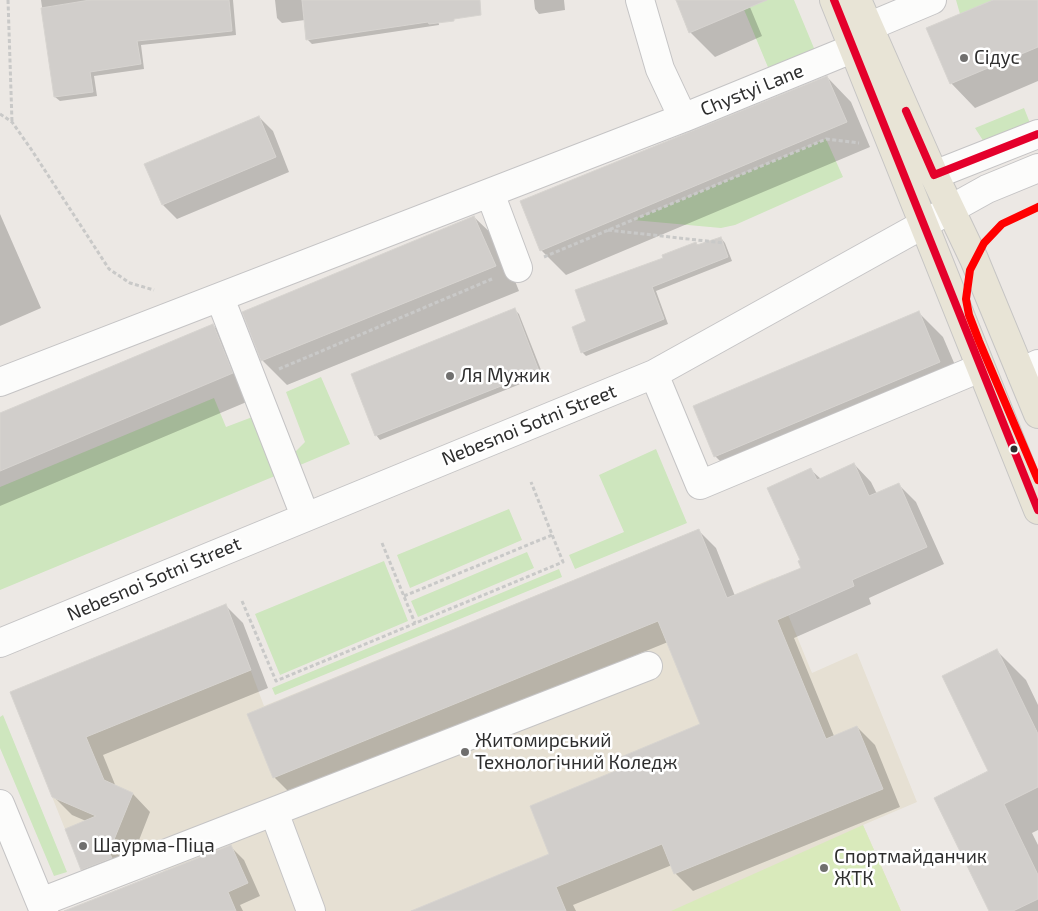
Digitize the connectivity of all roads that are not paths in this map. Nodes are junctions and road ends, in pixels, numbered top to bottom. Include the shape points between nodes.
1 (640, 0) edge
2 (834, 0) edge
3 (857, 0) edge
4 (932, 0) edge
5 (857, 36) junction
6 (683, 118) junction
7 (1038, 134) edge
8 (1038, 168) edge
9 (934, 175) junction
10 (490, 193) junction
11 (952, 210) junction
12 (924, 224) junction
13 (518, 268) road end
14 (220, 298) junction
15 (980, 368) junction
16 (1029, 368) edge
17 (654, 374) junction
18 (0, 382) edge
19 (1038, 414) edge
20 (1038, 510) edge
21 (305, 516) junction
22 (0, 643) edge
23 (648, 666) dead end
24 (0, 804) edge
25 (274, 812) junction
26 (43, 907) edge
27 (311, 911) edge

1 - 6 street, Chystyi Lane via 660,70
2 - 5 main road
3 - 5 main road
4 - 5 street, Chystyi Lane
5 - 6 street, Chystyi Lane
5 - 9 main road
5 - 12 main road
6 - 10 street
7 - 9 street
8 - 11 street, Nebesnoi Sotni Street via 987,189
9 - 11 main road
10 - 13 street
10 - 14 street
11 - 12 street, Nebesnoi Sotni Street
11 - 16 main road
12 - 15 main road
12 - 17 street, Nebesnoi Sotni Street
14 - 18 street
14 - 21 street
15 - 17 street via 700,485
15 - 20 main road
16 - 19 main road
17 - 21 street, Nebesnoi Sotni Street
21 - 22 street, Nebesnoi Sotni Street
23 - 25 street
24 - 26 street
25 - 26 street
25 - 27 street

